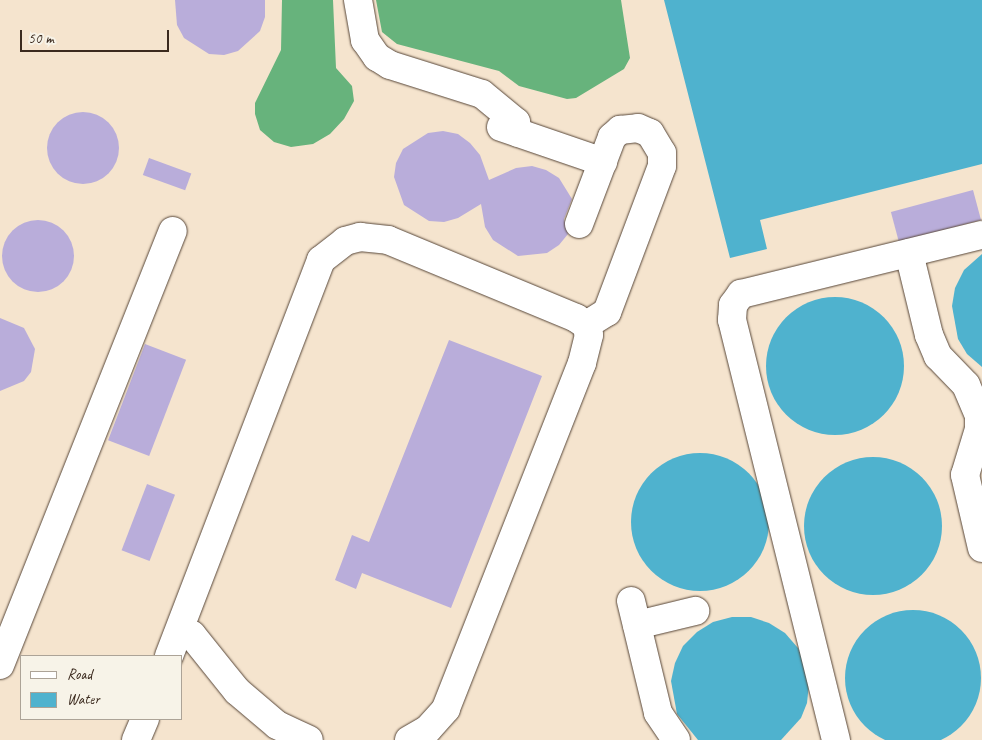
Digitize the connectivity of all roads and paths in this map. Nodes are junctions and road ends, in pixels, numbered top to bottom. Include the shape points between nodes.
1 (358, 0) edge
2 (486, 122) dead end
3 (518, 133) junction
4 (602, 162) junction
5 (579, 224) dead end
6 (173, 231) dead end
7 (982, 235) edge
8 (909, 253) junction
9 (586, 325) junction
10 (982, 548) edge
11 (695, 611) dead end
12 (180, 630) junction
13 (169, 655) edge
14 (0, 665) edge
15 (145, 720) edge
16 (136, 740) edge
17 (309, 740) edge
18 (409, 740) edge
19 (676, 740) edge
20 (836, 740) edge

1 - 3 lane via 364,40 377,56 390,65 482,94 516,122
2 - 3 lane
3 - 4 lane
4 - 5 lane
4 - 9 lane via 612,137 620,130 638,128 650,133 662,153 662,166 607,312
6 - 14 lane
7 - 8 lane
8 - 10 lane via 938,356 966,385 979,416 979,429 965,475
8 - 20 lane via 741,294 732,305 732,320
9 - 12 lane via 388,240 360,237 335,246 317,269
9 - 18 lane via 589,335 582,362 446,709 428,729
11 - 19 lane via 634,613 658,714
12 - 13 lane
12 - 17 lane via 192,635 237,691 277,725
15 - 16 lane

